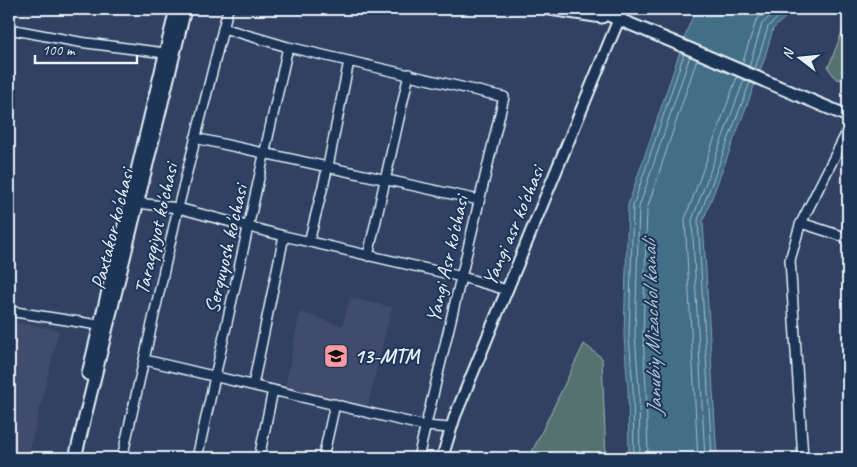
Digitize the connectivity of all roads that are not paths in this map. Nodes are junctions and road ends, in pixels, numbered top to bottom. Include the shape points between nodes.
1 (176, 9) edge
2 (185, 9) edge
3 (228, 9) edge
4 (550, 9) edge
5 (592, 9) edge
6 (621, 14) edge
7 (223, 28) junction
8 (9, 29) edge
9 (288, 47) junction
10 (165, 53) junction
11 (349, 61) junction
12 (409, 74) junction
13 (848, 116) edge
14 (848, 130) edge
15 (196, 138) junction
16 (265, 153) junction
17 (328, 166) junction
18 (386, 179) junction
19 (479, 200) junction
20 (138, 204) junction
21 (178, 208) junction
22 (801, 223) junction
23 (249, 227) junction
24 (284, 236) junction
25 (848, 238) edge
26 (309, 242) junction
27 (368, 256) junction
28 (462, 277) junction
29 (507, 290) junction
30 (9, 311) edge
31 (103, 326) junction
32 (145, 360) junction
33 (215, 377) junction
34 (253, 385) junction
35 (274, 390) junction
36 (335, 404) junction
37 (425, 426) junction
38 (450, 428) junction
39 (68, 458) edge
40 (76, 458) edge
41 (122, 458) edge
42 (197, 458) edge
43 (259, 458) edge
44 (323, 458) edge
45 (418, 458) edge
46 (442, 458) edge
47 (802, 458) edge

1 - 10 main road, Paxtakor ko'chasi
2 - 20 main road, Paxtakor ko'chasi
3 - 7 street, Taraqqiyot ko'chasi
4 - 6 main road
5 - 6 main road
6 - 13 main road via 641,28
6 - 29 street, Yangi asr ko'chasi
7 - 9 street
7 - 15 street, Taraqqiyot ko'chasi
8 - 10 street
9 - 11 street
9 - 16 street, Serquyosh ko'chasi
10 - 31 main road, Paxtakor ko'chasi
11 - 12 street
11 - 17 street
12 - 18 street
12 - 19 street, Yangi Asr ko'chasi via 504,97
14 - 22 street
15 - 16 street
15 - 21 street, Taraqqiyot ko'chasi
16 - 17 street
16 - 23 street, Serquyosh ko'chasi
17 - 18 street
17 - 26 street
18 - 19 street
18 - 27 street
19 - 28 street, Yangi Asr ko'chasi
20 - 21 street
20 - 31 main road, Paxtakor ko'chasi
21 - 23 street
21 - 32 street, Taraqqiyot ko'chasi
22 - 25 street
22 - 47 street via 790,260
23 - 24 street
23 - 33 street, Serquyosh ko'chasi
24 - 26 street
24 - 34 street
26 - 27 street
27 - 28 street
28 - 29 street
28 - 37 street, Yangi Asr ko'chasi
29 - 38 street, Yangi asr ko'chasi
30 - 31 street
31 - 39 main road, Paxtakor ko'chasi
31 - 40 main road, Paxtakor ko'chasi
32 - 33 street
32 - 41 street, Taraqqiyot ko'chasi
33 - 34 street
33 - 42 street, Serquyosh ko'chasi
34 - 35 street
35 - 36 street
35 - 43 street
36 - 37 street
36 - 44 street
37 - 38 street
37 - 45 street, Yangi Asr ko'chasi
38 - 46 street, Yangi asr ko'chasi

